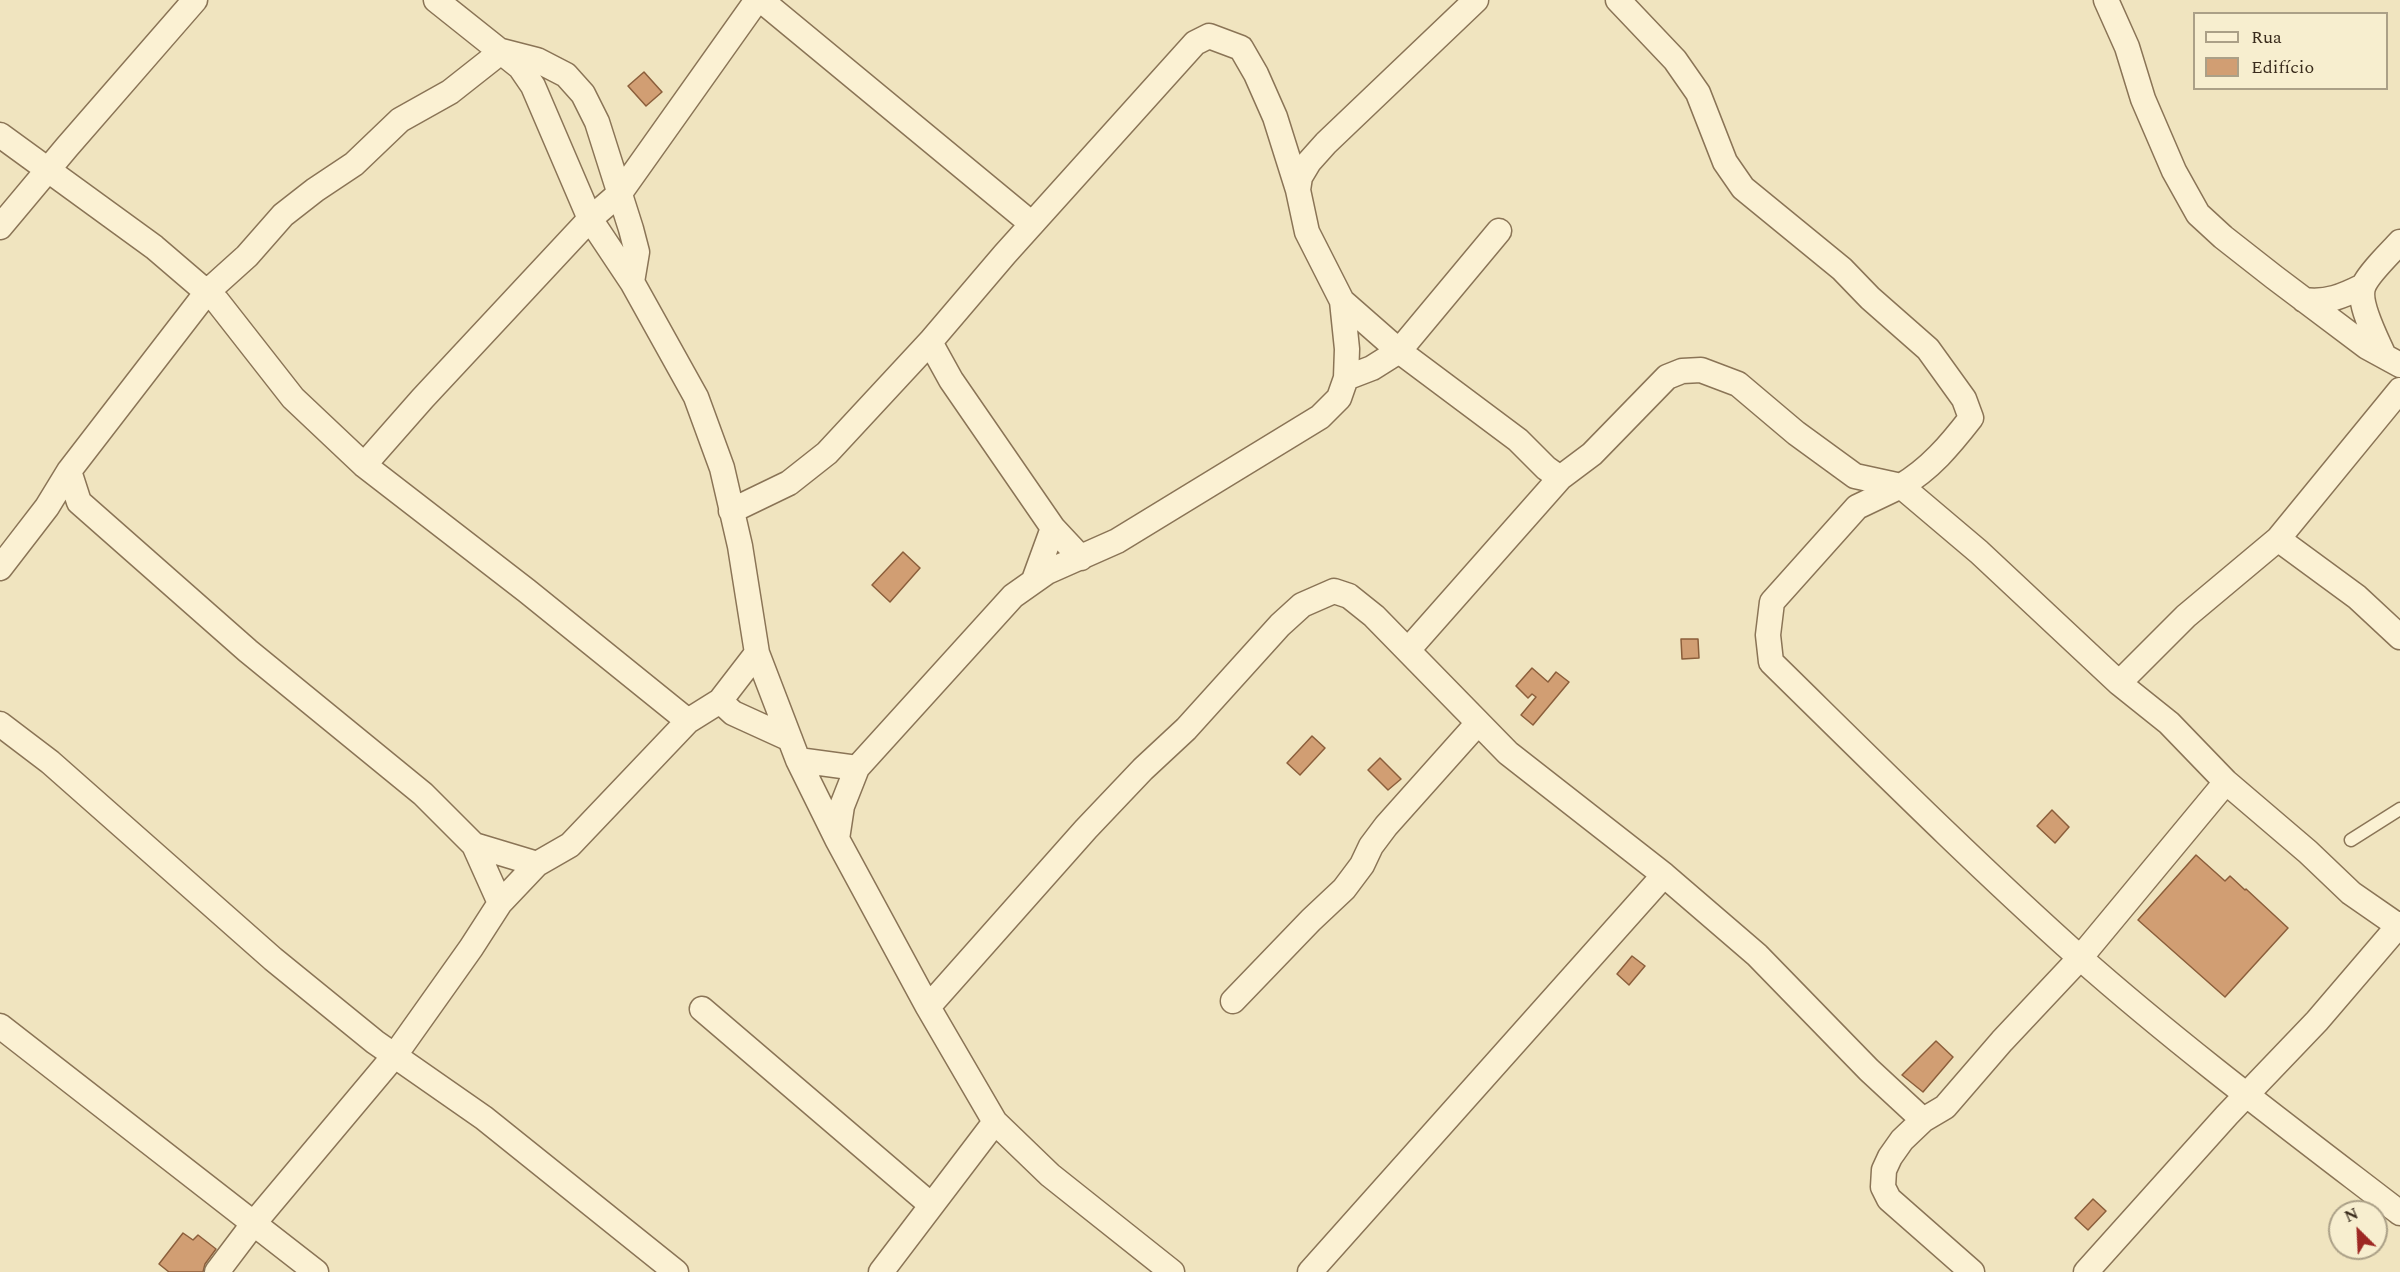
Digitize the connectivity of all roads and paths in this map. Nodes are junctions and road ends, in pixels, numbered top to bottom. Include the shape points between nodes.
1 (195, 0) edge
2 (436, 0) edge
3 (759, 0) edge
4 (1476, 0) edge
5 (1618, 0) edge
6 (2106, 0) edge
7 (502, 51) junction
8 (0, 135) edge
9 (47, 171) junction
10 (1298, 190) junction
11 (620, 193) junction
12 (590, 219) junction
13 (1032, 224) junction
14 (0, 227) edge
15 (1499, 231) dead end
16 (2400, 242) edge
17 (632, 282) junction
18 (2363, 286) junction
19 (207, 292) junction
20 (2304, 300) junction
21 (1342, 301) junction
22 (930, 342) junction
23 (1399, 351) junction
24 (2392, 360) edge
25 (1346, 378) junction
26 (2400, 390) edge
27 (364, 465) junction
28 (69, 471) junction
29 (1560, 478) junction
30 (1901, 486) junction
31 (79, 502) junction
32 (47, 507) junction
33 (731, 511) junction
34 (1053, 528) junction
35 (2278, 539) junction
36 (1081, 558) junction
37 (0, 568) edge
38 (1034, 580) junction
39 (2400, 637) edge
40 (1408, 650) junction
41 (756, 653) junction
42 (2119, 683) junction
43 (720, 701) junction
44 (688, 721) junction
45 (1478, 723) junction
46 (0, 724) edge
47 (794, 749) junction
48 (857, 768) junction
49 (2226, 782) junction
50 (2400, 809) edge
51 (837, 839) junction
52 (2351, 840) dead end
53 (474, 845) junction
54 (537, 864) junction
55 (1664, 875) junction
56 (500, 903) junction
57 (2399, 926) edge
58 (2080, 958) junction
59 (1233, 1001) dead end
60 (928, 1007) junction
61 (702, 1009) dead end
62 (0, 1026) edge
63 (395, 1054) junction
64 (2246, 1094) junction
65 (1923, 1120) junction
66 (995, 1122) junction
67 (930, 1204) junction
68 (2400, 1213) edge
69 (254, 1223) junction
70 (886, 1270) edge
71 (2093, 1270) edge
72 (216, 1272) edge
73 (316, 1272) edge
74 (676, 1272) edge
75 (1172, 1272) edge
76 (1310, 1272) edge
77 (1972, 1272) edge

1 - 9 street
2 - 7 street
3 - 11 street
3 - 13 street
4 - 10 street via 1315,156 1300,177
5 - 30 street via 1675,60 1698,93 1725,162 1743,188 1842,270 1928,349 1964,399 1971,418 1935,461
6 - 20 street via 2174,171 2198,214
7 - 11 street via 537,60 566,75 583,94 597,122
7 - 12 street via 533,86
7 - 19 street via 450,92 400,120 354,164 283,215 247,256
8 - 9 street
9 - 14 street
9 - 19 street via 154,247
10 - 13 street via 1275,117 1251,65 1241,48 1209,36 1195,44
10 - 21 street via 1307,232
11 - 12 street
11 - 17 street via 637,252
12 - 17 street
12 - 27 street
13 - 22 street
15 - 23 street
16 - 18 street
17 - 33 street via 696,397 722,468
18 - 20 street via 2333,299
18 - 24 street via 2365,311
19 - 27 street via 293,399
19 - 28 street
20 - 24 street via 2367,347
21 - 23 street
21 - 25 street
22 - 33 street via 827,453 789,483
22 - 34 street via 951,380
23 - 25 street
23 - 29 street via 1518,440
25 - 36 street via 1339,398 1320,417 1117,541
26 - 35 street
27 - 44 street
28 - 31 street
28 - 32 street
29 - 30 street via 1592,454 1666,377 1701,370 1738,384 1855,476
29 - 40 street
30 - 42 street via 1979,552
30 - 58 street via 1857,507 1772,602 1768,635 1771,662
31 - 32 street
31 - 53 street via 248,651 423,794
32 - 37 street
33 - 41 street
34 - 36 street
34 - 38 street
35 - 39 street via 2356,597
35 - 42 street via 2186,616
36 - 38 street
38 - 48 street via 1013,596
40 - 45 street
40 - 60 street via 1348,596 1334,591 1302,605 1086,829
41 - 43 street
41 - 47 street
42 - 49 street via 2169,723
43 - 44 street
43 - 47 street
44 - 54 street via 570,845
45 - 55 street via 1508,753
45 - 59 street via 1386,826 1344,889
46 - 63 street via 50,762 273,959
47 - 48 street
47 - 51 street
48 - 51 street via 842,806
49 - 57 street via 2351,893
49 - 58 street
50 - 52 lane
51 - 60 street
53 - 54 street
53 - 56 street
54 - 56 street
55 - 65 street via 1757,955
55 - 76 street
56 - 63 street
57 - 64 street via 2317,1021
58 - 64 street
58 - 65 street via 1945,1107
60 - 66 street
61 - 67 street
62 - 69 street
63 - 69 street
63 - 74 street via 484,1118
64 - 68 street
64 - 71 street
65 - 77 street via 1890,1156 1883,1187 1889,1199
66 - 67 street
66 - 75 street via 1050,1175
67 - 70 street
69 - 72 street
69 - 73 street

